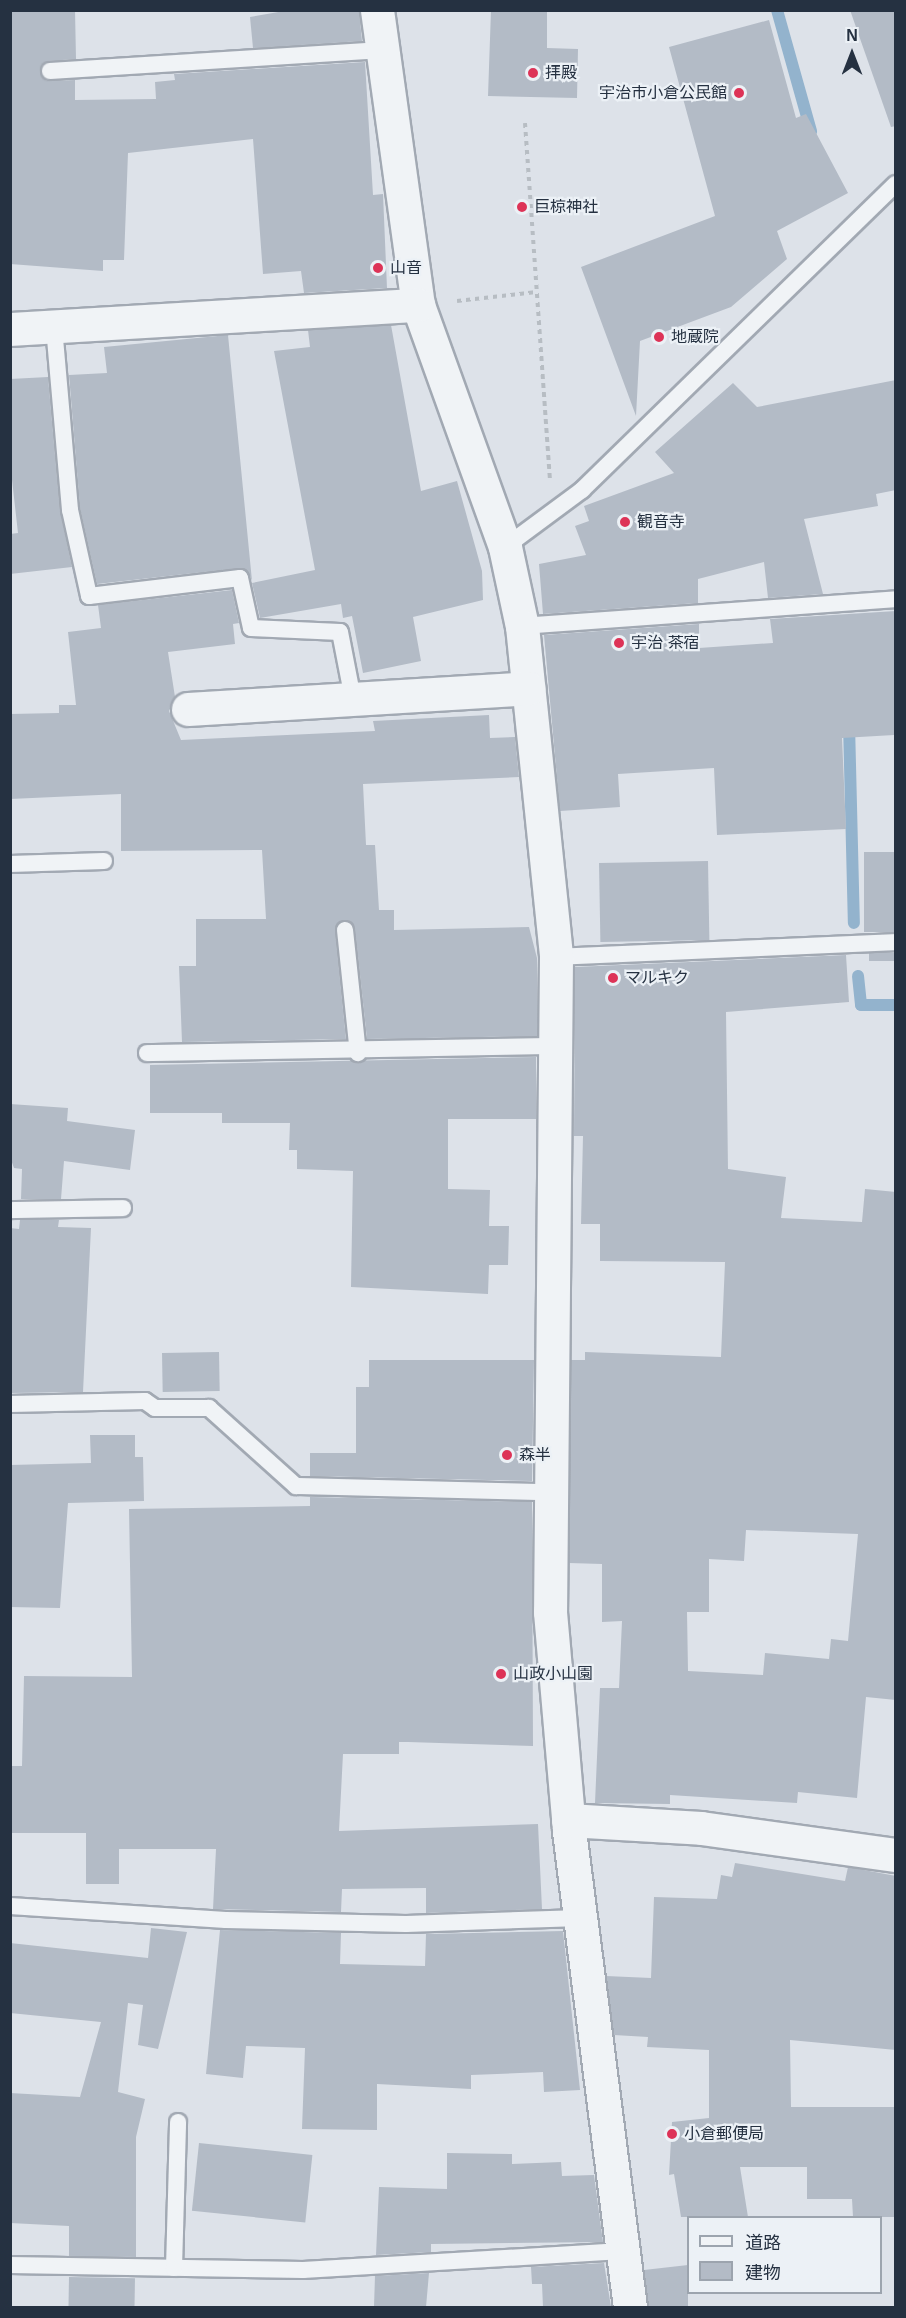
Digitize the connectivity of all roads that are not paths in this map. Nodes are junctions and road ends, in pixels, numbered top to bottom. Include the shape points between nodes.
1 (377, 10) edge
2 (382, 50) junction
3 (50, 71) dead end
4 (896, 184) edge
5 (418, 305) junction
6 (54, 327) junction
7 (10, 329) edge
8 (505, 547) junction
9 (896, 599) edge
10 (522, 626) junction
11 (528, 688) junction
12 (353, 699) junction
13 (188, 709) dead end
14 (104, 861) dead end
15 (10, 864) edge
16 (345, 930) dead end
17 (896, 942) edge
18 (556, 957) junction
19 (555, 1046) junction
20 (147, 1053) dead end
21 (358, 1053) junction
22 (123, 1208) dead end
23 (10, 1210) edge
24 (10, 1404) edge
25 (550, 1492) junction
26 (568, 1820) junction
27 (896, 1855) edge
28 (10, 1906) edge
29 (581, 1918) junction
30 (178, 2122) dead end
31 (626, 2251) junction
32 (10, 2265) edge
33 (174, 2268) junction
34 (630, 2307) edge

1 - 2 street
2 - 3 lane
2 - 5 street
4 - 8 lane via 582,490
5 - 6 street
5 - 8 street
6 - 7 street
6 - 12 lane via 70,510 89,596 240,578 251,628 339,632
8 - 10 street
9 - 10 lane
10 - 11 street
11 - 12 street
11 - 18 street
12 - 13 street
14 - 15 lane
16 - 21 lane
17 - 18 lane
18 - 19 street
19 - 21 lane
19 - 25 street
20 - 21 lane
22 - 23 lane
24 - 25 lane via 145,1401 155,1408 208,1408 296,1486
25 - 26 street via 550,1612
26 - 27 street via 701,1828
26 - 29 street
28 - 29 lane via 382,1924
29 - 31 street
30 - 33 lane
31 - 33 lane via 303,2270
31 - 34 street
32 - 33 lane

